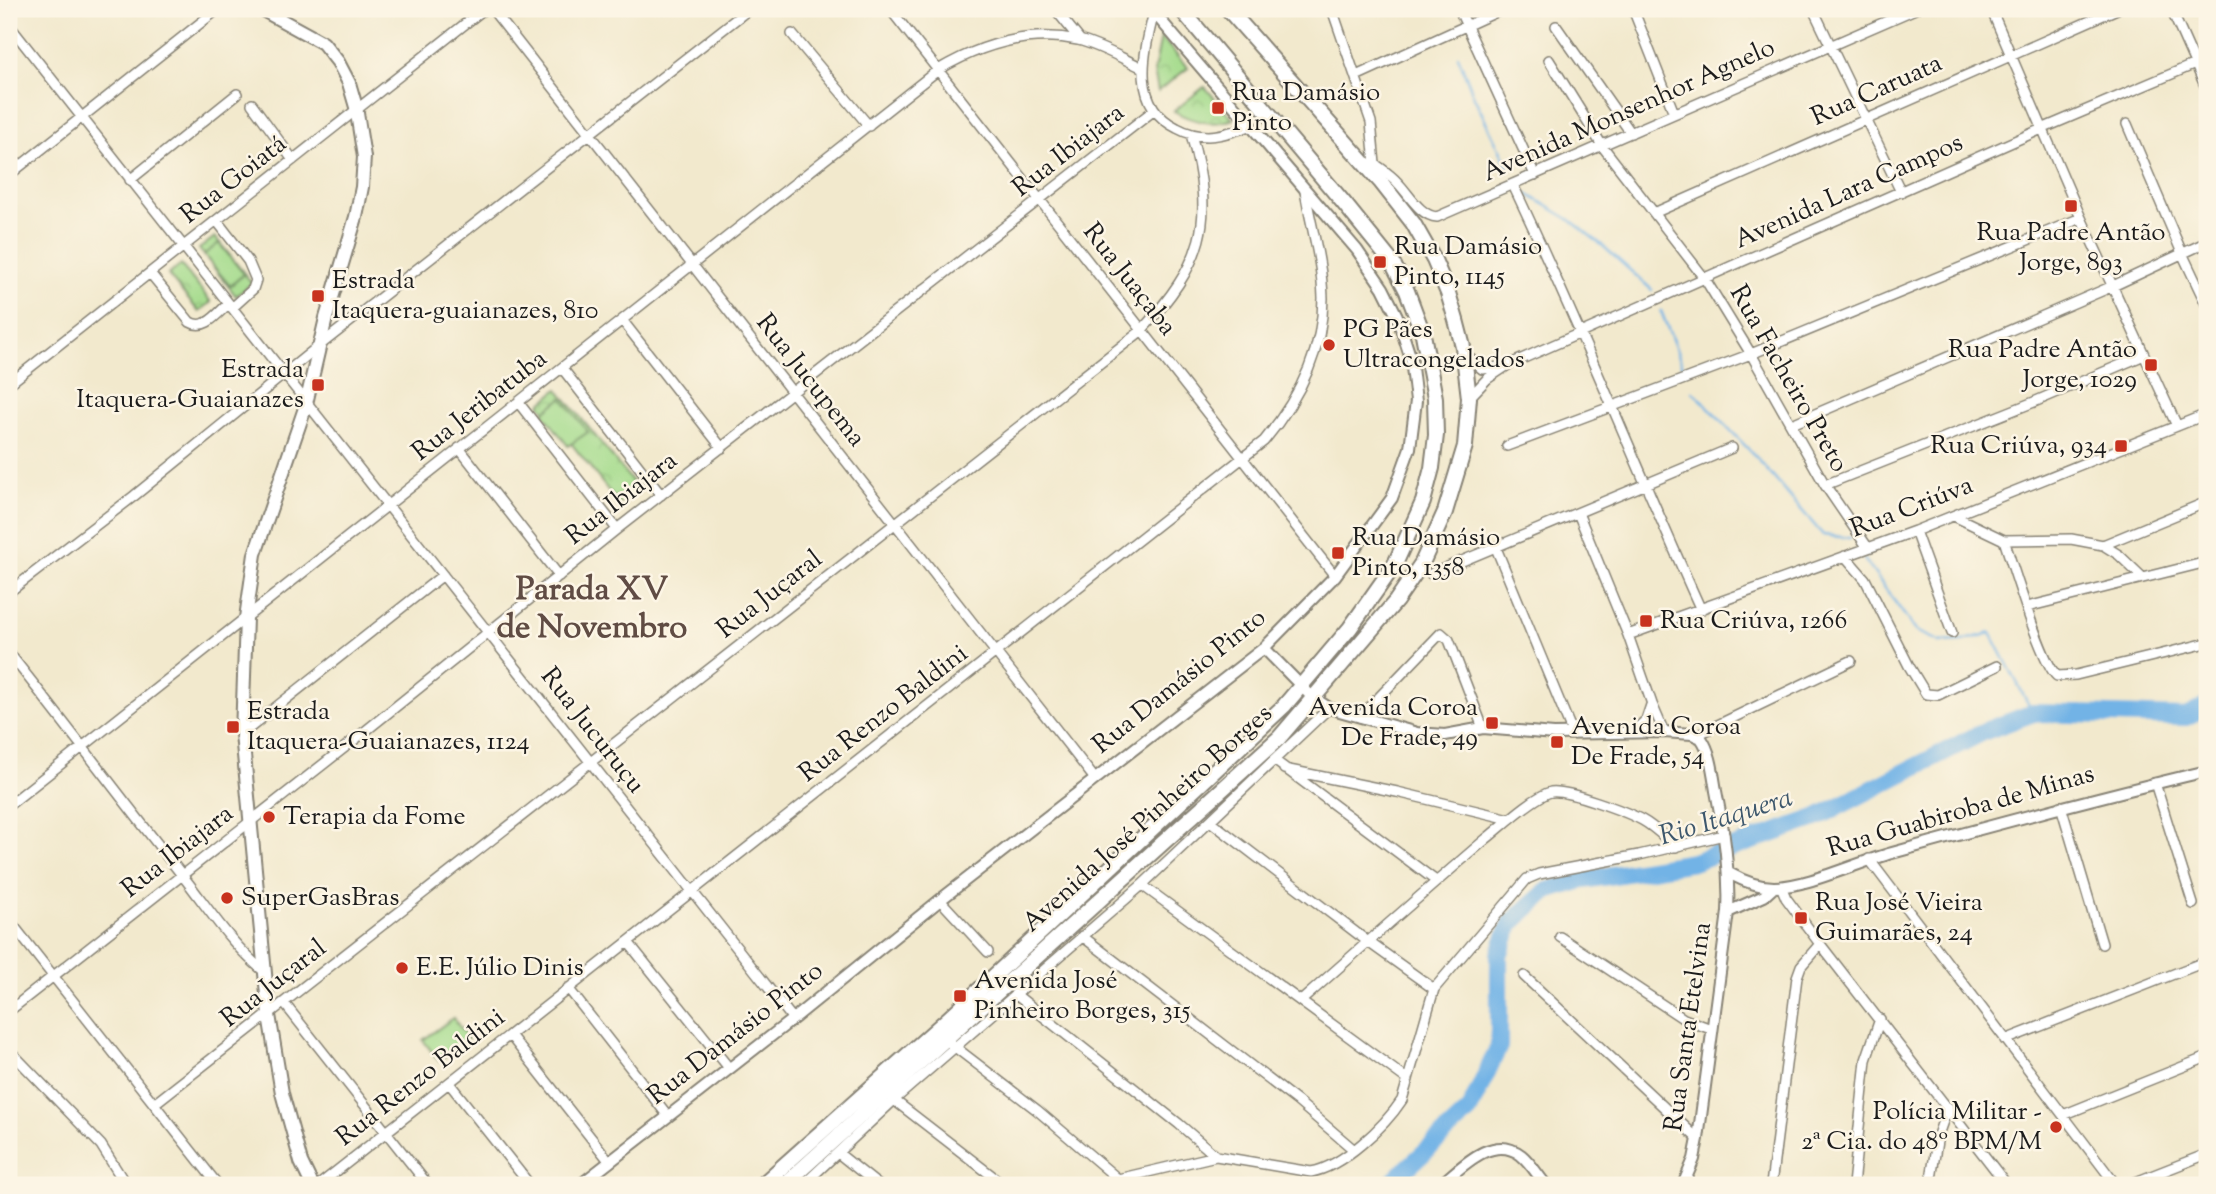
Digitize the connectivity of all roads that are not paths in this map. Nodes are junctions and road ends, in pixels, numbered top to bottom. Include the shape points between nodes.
1 (218, 9) edge
2 (261, 9) edge
3 (484, 9) edge
4 (492, 9) edge
5 (749, 9) edge
6 (890, 9) edge
7 (1055, 9) edge
8 (1181, 9) edge
9 (1228, 9) edge
10 (1332, 9) edge
11 (1459, 9) edge
12 (1503, 9) edge
13 (1633, 9) edge
14 (1813, 9) edge
15 (1915, 9) edge
16 (1992, 9) edge
17 (2117, 9) edge
18 (2171, 9) edge
19 (1153, 10) edge
20 (1467, 24) junction
21 (9, 25) edge
22 (1556, 26) dead end
23 (792, 34) dead end
24 (1080, 40) junction
25 (1830, 46) junction
26 (2012, 54) junction
27 (2207, 59) edge
28 (1549, 60) dead end
29 (2196, 64) junction
30 (1143, 68) junction
31 (938, 70) junction
32 (1356, 76) junction
33 (2207, 90) edge
34 (237, 94) dead end
35 (252, 104) dead end
36 (356, 110) junction
37 (1153, 111) junction
38 (1674, 113) junction
39 (81, 118) junction
40 (1865, 118) junction
41 (2127, 124) dead end
42 (869, 126) junction
43 (1250, 126) junction
44 (2043, 128) junction
45 (1631, 133) junction
46 (590, 134) junction
47 (1191, 134) junction
48 (1603, 146) junction
49 (293, 160) junction
50 (1372, 166) junction
51 (9, 174) edge
52 (1533, 176) junction
53 (130, 180) junction
54 (1514, 185) junction
55 (1305, 191) junction
56 (1901, 192) junction
57 (1040, 201) junction
58 (1654, 213) junction
59 (2081, 218) junction
60 (216, 221) junction
61 (2207, 242) edge
62 (183, 247) junction
63 (2182, 253) junction
64 (693, 265) junction
65 (150, 272) junction
66 (1705, 279) junction
67 (2113, 286) junction
68 (230, 306) junction
69 (2207, 306) edge
70 (622, 320) junction
71 (1141, 331) junction
72 (1581, 334) junction
73 (320, 346) junction
74 (1464, 353) junction
75 (1751, 354) junction
76 (2144, 355) junction
77 (1508, 365) junction
78 (562, 368) junction
79 (285, 374) junction
80 (9, 384) edge
81 (793, 393) junction
82 (1469, 398) junction
83 (307, 401) junction
84 (518, 402) junction
85 (1611, 406) junction
86 (2207, 414) edge
87 (1792, 424) junction
88 (2177, 426) junction
89 (1507, 446) dead end
90 (459, 448) junction
91 (722, 448) junction
92 (1732, 448) dead end
93 (1242, 460) junction
94 (1645, 485) junction
95 (1825, 485) junction
96 (661, 495) junction
97 (2207, 502) edge
98 (388, 505) junction
99 (1578, 513) junction
100 (1954, 516) junction
101 (895, 524) junction
102 (617, 529) junction
103 (1915, 531) junction
104 (2004, 540) junction
105 (2103, 545) junction
106 (1496, 548) junction
107 (1866, 549) junction
108 (1848, 555) junction
109 (2207, 562) edge
110 (1431, 574) dead end
111 (443, 575) junction
112 (559, 576) junction
113 (1335, 576) junction
114 (2143, 578) junction
115 (9, 592) edge
116 (2027, 607) junction
117 (1701, 610) junction
118 (246, 618) junction
119 (488, 633) junction
120 (1952, 634) dead end
121 (1628, 635) junction
122 (2207, 643) edge
123 (1264, 648) junction
124 (997, 652) junction
125 (9, 653) edge
126 (1851, 661) dead end
127 (1997, 666) dead end
128 (1301, 685) junction
129 (1312, 697) junction
130 (1652, 704) junction
131 (1329, 708) junction
132 (1360, 717) junction
133 (1483, 728) junction
134 (1633, 732) junction
135 (1664, 732) junction
136 (243, 734) junction
137 (1573, 734) junction
138 (1698, 735) junction
139 (83, 746) junction
140 (1274, 760) junction
141 (590, 763) junction
142 (1284, 769) junction
143 (2207, 771) edge
144 (1096, 779) junction
145 (2155, 783) junction
146 (9, 805) edge
147 (2061, 806) junction
148 (1510, 819) junction
149 (1210, 821) junction
150 (250, 822) junction
151 (1725, 840) junction
152 (1676, 847) junction
153 (1869, 859) junction
154 (1729, 869) junction
155 (182, 875) junction
156 (1436, 880) junction
157 (1142, 885) junction
158 (1777, 887) junction
159 (692, 892) junction
160 (940, 900) junction
161 (2193, 904) dead end
162 (1728, 912) junction
163 (9, 920) edge
164 (1082, 936) junction
165 (1560, 937) dead end
166 (1367, 941) junction
167 (628, 942) junction
168 (1820, 944) junction
169 (2102, 944) dead end
170 (988, 952) dead end
171 (2207, 961) edge
172 (265, 972) junction
173 (1524, 976) dead end
174 (54, 977) junction
175 (568, 988) junction
176 (1434, 989) junction
177 (1015, 994) junction
178 (1301, 1001) junction
179 (284, 1003) junction
180 (9, 1011) edge
181 (269, 1015) junction
182 (1880, 1018) junction
183 (793, 1019) junction
184 (1711, 1029) junction
185 (510, 1035) junction
186 (945, 1038) junction
187 (2005, 1040) junction
188 (9, 1050) edge
189 (2207, 1057) edge
190 (729, 1068) junction
191 (1408, 1080) junction
192 (449, 1083) junction
193 (894, 1100) junction
194 (154, 1104) junction
195 (1948, 1107) junction
196 (2063, 1115) junction
197 (668, 1116) junction
198 (387, 1132) junction
199 (1698, 1139) junction
200 (1353, 1149) junction
201 (838, 1153) junction
202 (2207, 1154) edge
203 (1216, 1156) junction
204 (610, 1161) junction
205 (1114, 1182) edge
206 (126, 1185) edge
207 (218, 1185) edge
208 (312, 1185) edge
209 (319, 1185) edge
210 (428, 1185) edge
211 (530, 1185) edge
212 (580, 1185) edge
213 (762, 1185) edge
214 (784, 1185) edge
215 (803, 1185) edge
216 (878, 1185) edge
217 (1004, 1185) edge
218 (1440, 1185) edge
219 (1546, 1185) edge
220 (1683, 1185) edge
221 (1771, 1185) edge
222 (1853, 1185) edge
223 (1930, 1185) edge
224 (2007, 1185) edge
225 (2116, 1185) edge
226 (2128, 1185) edge

1 - 39 street
2 - 36 main road via 323,43 349,83
3 - 36 street, Rua Goiatá
4 - 46 street, Rua Jucupema
5 - 46 street
6 - 31 street, Rua Juaçaba
7 - 24 street
8 - 128 main road, Avenida José Pinheiro Borges via 1393,264 1423,334 1431,369 1436,435 1432,468 1410,535 1395,565 1350,628
9 - 50 main road, Avenida José Pinheiro Borges
10 - 32 street
11 - 20 street
12 - 20 street
13 - 38 street
14 - 25 street
15 - 25 street, Avenida Monsenhor Agnelo
16 - 26 street
17 - 26 street, Rua Caruata
18 - 29 street
19 - 30 street
19 - 43 street, Rua Damásio Pinto
20 - 32 street
20 - 52 street
21 - 39 street
22 - 45 street
23 - 42 street
24 - 30 street, Rua Jeribatuba
24 - 31 street, Rua Jeribatuba via 1017,39 968,53
25 - 38 street, Avenida Monsenhor Agnelo
25 - 40 street
26 - 40 street, Rua Caruata
26 - 44 street
27 - 29 street, Avenida Lara Campos
28 - 48 street, Rua Facheiro Preto
29 - 33 street
29 - 44 street, Avenida Lara Campos
30 - 37 street
31 - 42 street, Rua Jeribatuba
31 - 57 street, Rua Juaçaba
32 - 50 street via 1371,122
34 - 53 street
35 - 49 street
36 - 49 street, Rua Goiatá
36 - 73 main road via 362,187
37 - 47 street
37 - 57 street, Rua Ibiajara
38 - 45 street, Avenida Monsenhor Agnelo
39 - 51 street
39 - 53 street
40 - 56 street
40 - 58 street, Rua Caruata
41 - 63 street
42 - 64 street, Rua Jeribatuba
43 - 47 street via 1208,136
43 - 55 street, Rua Damásio Pinto
44 - 56 street, Avenida Lara Campos
44 - 59 street
45 - 48 street, Avenida Monsenhor Agnelo
46 - 64 street, Rua Jucupema
46 - 73 street
47 - 71 street, Rua Juçaral via 1203,184 1196,249 1182,281
48 - 52 street, Avenida Monsenhor Agnelo
48 - 58 street, Rua Facheiro Preto
49 - 60 street, Rua Goiatá
50 - 54 street, Avenida Monsenhor Agnelo via 1398,182 1434,217
50 - 74 main road, Avenida José Pinheiro Borges via 1434,260
52 - 54 street, Avenida Monsenhor Agnelo
53 - 62 street
54 - 72 street
55 - 93 street, Rua Renzo Baldini via 1321,274 1318,340 1291,406 1264,441
55 - 113 street, Rua Damásio Pinto via 1357,250 1383,288 1406,338 1414,377 1414,425 1402,475 1392,498
56 - 66 street, Avenida Lara Campos
57 - 71 street, Rua Juaçaba
57 - 81 street, Rua Ibiajara
58 - 66 street, Rua Facheiro Preto
59 - 67 street
59 - 75 street
60 - 62 street, Rua Goiatá
60 - 68 street via 248,261 256,280 253,289
61 - 63 street
62 - 65 street, Rua Goiatá
62 - 68 street, Rua Jucuruçu
63 - 67 street
63 - 69 street
64 - 70 street, Rua Jeribatuba
64 - 81 street, Rua Jucupema
65 - 68 street via 196,326
65 - 80 street, Rua Goiatá
66 - 72 street, Avenida Lara Campos
66 - 75 street, Rua Facheiro Preto
67 - 76 street
67 - 87 street
68 - 79 street, Rua Jucuruçu
70 - 78 street, Rua Jeribatuba
70 - 91 street
71 - 93 street, Rua Juaçaba
71 - 101 street, Rua Juçaral
72 - 77 street, Avenida Lara Campos
72 - 85 street
73 - 79 street
73 - 83 main road
74 - 77 street, Avenida Lara Campos via 1482,369
74 - 82 main road, Avenida José Pinheiro Borges
75 - 85 street
75 - 87 street, Rua Facheiro Preto
76 - 88 street
76 - 95 street
77 - 82 street, Avenida Lara Campos
78 - 84 street, Rua Jeribatuba
78 - 96 street
79 - 83 street, Rua Jucuruçu
79 - 115 street
81 - 91 street, Rua Ibiajara
81 - 101 street, Rua Jucupema
82 - 129 main road, Avenida José Pinheiro Borges via 1458,475 1422,563 1396,601
83 - 98 street, Rua Jucuruçu
83 - 118 main road via 255,554
84 - 90 street, Rua Jeribatuba
84 - 102 street
85 - 89 street
85 - 94 street
86 - 88 street, Rua Criúva
87 - 95 street, Rua Facheiro Preto
88 - 100 street, Rua Criúva
90 - 98 street, Rua Jeribatuba
90 - 112 street
91 - 96 street, Rua Ibiajara
92 - 94 street
93 - 113 street, Rua Juaçaba
93 - 124 street, Rua Renzo Baldini
94 - 99 street
94 - 117 street
95 - 107 street, Rua Facheiro Preto
96 - 102 street, Rua Ibiajara
97 - 105 street
98 - 111 street, Rua Jucuruçu
98 - 118 street, Rua Jeribatuba
99 - 106 street
99 - 121 street
100 - 103 street, Rua Criúva
100 - 104 street
101 - 124 street, Rua Jucupema
101 - 141 street, Rua Juçaral
102 - 112 street, Rua Ibiajara
103 - 107 street, Rua Criúva
103 - 120 street
104 - 105 street via 2071,539
104 - 116 street
105 - 114 street
106 - 110 street
106 - 137 street
107 - 108 street, Rua Criúva
108 - 117 street, Rua Criúva
108 - 127 street via 1926,694 1938,695
109 - 114 street
111 - 119 street, Rua Jucuruçu
111 - 136 street
112 - 119 street, Rua Ibiajara
113 - 123 street, Rua Damásio Pinto
114 - 116 street
116 - 122 street via 2054,675 2059,677
117 - 121 street, Rua Criúva
118 - 136 main road
118 - 139 street, Rua Jeribatuba
119 - 141 street, Rua Jucuruçu
119 - 150 street, Rua Ibiajara
121 - 130 street
123 - 128 street
123 - 144 street, Rua Damásio Pinto
124 - 144 street, Rua Jucupema
124 - 159 street, Rua Renzo Baldini
125 - 139 street
126 - 138 street
128 - 129 street
128 - 186 main road, Avenida José Pinheiro Borges
129 - 131 street
129 - 186 main road, Avenida José Pinheiro Borges via 1279,737
130 - 134 street via 1646,720
130 - 135 street
131 - 132 street
131 - 140 street
132 - 133 street via 1434,735
132 - 133 street via 1438,634 1444,634
133 - 137 street
134 - 135 street
134 - 137 street
135 - 138 street
136 - 150 main road
138 - 151 street, Rua Santa Etelvina via 1710,759
139 - 146 street, Rua Jeribatuba
139 - 155 street
140 - 142 street
140 - 149 street
141 - 159 street, Rua Jucuruçu
141 - 179 street, Rua Juçaral
142 - 148 street
142 - 156 street
143 - 145 street, Rua Guabiroba de Minas
144 - 160 street, Rua Damásio Pinto
145 - 147 street, Rua Guabiroba de Minas
145 - 161 street
147 - 153 street, Rua Guabiroba de Minas
147 - 169 street
148 - 152 street via 1541,796 1556,792 1636,818
148 - 156 street
149 - 157 street
149 - 166 street
150 - 155 street, Rua Ibiajara
150 - 172 main road
151 - 152 street
151 - 154 street, Rua Santa Etelvina
152 - 176 street via 1527,879
153 - 158 street, Rua Guabiroba de Minas
153 - 187 street
154 - 158 street, Rua Guabiroba de Minas via 1749,883
154 - 162 street, Rua Santa Etelvina
155 - 172 street
155 - 174 street, Rua Ibiajara
156 - 166 street
157 - 164 street
157 - 178 street
158 - 162 street
158 - 168 street
159 - 167 street, Rua Renzo Baldini
159 - 183 street, Rua Jucuruçu
160 - 170 street
160 - 183 street, Rua Damásio Pinto
162 - 184 street, Rua Santa Etelvina
163 - 174 street
164 - 177 street
164 - 200 street
165 - 184 street via 1684,1019
166 - 176 street
166 - 178 street
167 - 175 street, Rua Renzo Baldini
167 - 190 street
168 - 182 street
168 - 221 street via 1797,977
171 - 187 street
172 - 181 main road
173 - 199 street
174 - 180 street, Rua Ibiajara
174 - 194 street
175 - 185 street, Rua Renzo Baldini
175 - 197 street
176 - 191 street
177 - 186 street
177 - 203 street
178 - 191 street
179 - 181 street, Rua Juçaral
179 - 198 street
181 - 194 street, Rua Juçaral
181 - 208 main road via 282,1093
182 - 195 street
182 - 222 street via 1866,1060
183 - 190 street, Rua Damásio Pinto
184 - 199 street, Rua Santa Etelvina
185 - 192 street, Rua Renzo Baldini
185 - 204 street
186 - 193 street
186 - 205 street via 1037,1110
186 - 213 main road, Avenida José Pinheiro Borges
186 - 214 main road, Avenida José Pinheiro Borges
187 - 196 street
188 - 206 street via 101,1145
189 - 196 street
190 - 197 street, Rua Damásio Pinto
191 - 200 street via 1393,1114
192 - 198 street, Rua Renzo Baldini
192 - 211 street
193 - 201 street
193 - 217 street
194 - 207 street
195 - 223 street
195 - 224 street
196 - 225 street
197 - 204 street, Rua Damásio Pinto
198 - 209 street, Rua Renzo Baldini
198 - 210 street
199 - 220 street, Rua Santa Etelvina
200 - 203 street via 1311,1172
201 - 215 street
201 - 216 street
202 - 226 street
203 - 205 street
204 - 212 street, Rua Damásio Pinto
218 - 219 street via 1477,1155 1500,1148 1523,1156

